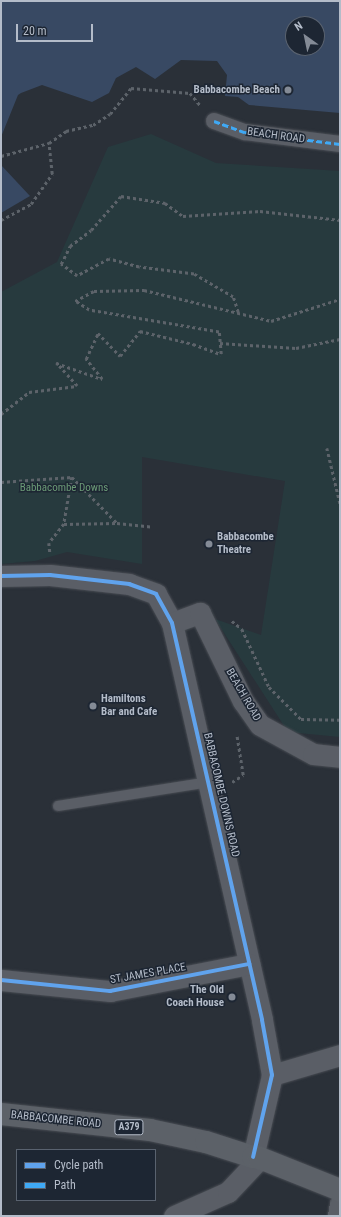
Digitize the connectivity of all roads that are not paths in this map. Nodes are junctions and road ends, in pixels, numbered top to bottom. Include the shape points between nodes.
1 (214, 122) road end
2 (340, 144) edge
3 (1, 576) edge
4 (172, 623) junction
5 (340, 757) edge
6 (210, 789) junction
7 (58, 806) dead end
8 (249, 964) junction
9 (1, 980) edge
10 (340, 1056) edge
11 (272, 1075) junction
12 (1, 1114) edge
13 (256, 1158) junction
14 (340, 1190) edge
15 (340, 1204) edge
16 (174, 1216) edge
17 (338, 1216) edge

1 - 2 street, BEACH ROAD via 244,132
3 - 4 street, BABBACOMBE DOWNS ROAD via 50,575 129,584 156,594
4 - 5 street, BEACH ROAD via 200,613 243,701 260,725 313,754
4 - 6 street, BABBACOMBE DOWNS ROAD
6 - 7 lane
6 - 8 street, BABBACOMBE DOWNS ROAD
8 - 9 street, ST JAMES PLACE via 110,991
8 - 11 street, BABBACOMBE DOWNS ROAD
10 - 11 street
11 - 13 street, BABBACOMBE DOWNS ROAD
12 - 13 main road, BABBACOMBE ROAD / A379 via 150,1130 206,1142
13 - 14 main road, BABBACOMBE ROAD / A379
13 - 16 street via 228,1192
15 - 17 street

